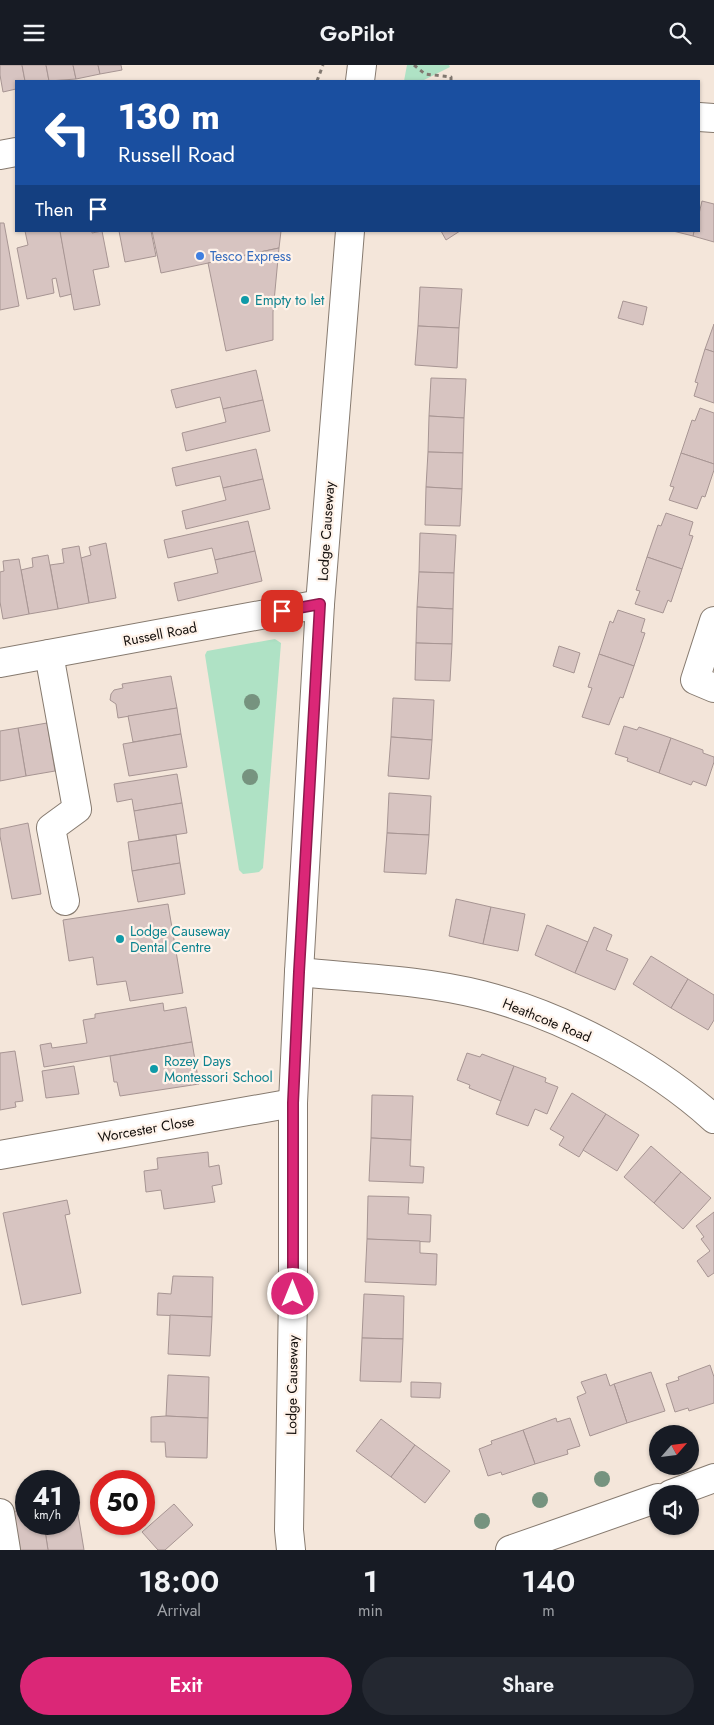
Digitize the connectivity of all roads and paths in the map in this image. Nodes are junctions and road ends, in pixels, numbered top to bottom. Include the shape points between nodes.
1 (323, 65) edge
2 (362, 65) edge
3 (414, 65) edge
4 (317, 80) edge
5 (360, 80) edge
6 (451, 80) edge
7 (700, 117) edge
8 (714, 118) edge
9 (15, 151) edge
10 (0, 155) edge
11 (350, 232) edge
12 (320, 604) junction
13 (714, 621) edge
14 (49, 654) junction
15 (0, 663) edge
16 (714, 689) edge
17 (65, 901) dead end
18 (299, 972) junction
19 (293, 1103) junction
20 (714, 1119) edge
21 (0, 1155) edge
22 (714, 1479) edge
23 (696, 1485) edge
24 (649, 1501) edge
25 (0, 1513) edge
26 (6, 1550) edge
27 (291, 1550) edge
28 (510, 1550) edge

1 - 4 path
2 - 5 street
3 - 6 path via 425,74 451,77
7 - 8 street
9 - 10 street
11 - 12 street, Lodge Causeway
12 - 14 street, Russell Road
12 - 18 street, Lodge Causeway
13 - 16 street via 695,680
14 - 15 street, Russell Road
14 - 17 street via 77,809 51,828
18 - 19 street, Lodge Causeway
18 - 20 street, Heathcote Road via 444,987 524,1008 566,1025 637,1063
19 - 21 street, Worcester Close
19 - 27 street, Lodge Causeway
22 - 23 street
24 - 28 street
25 - 26 street

